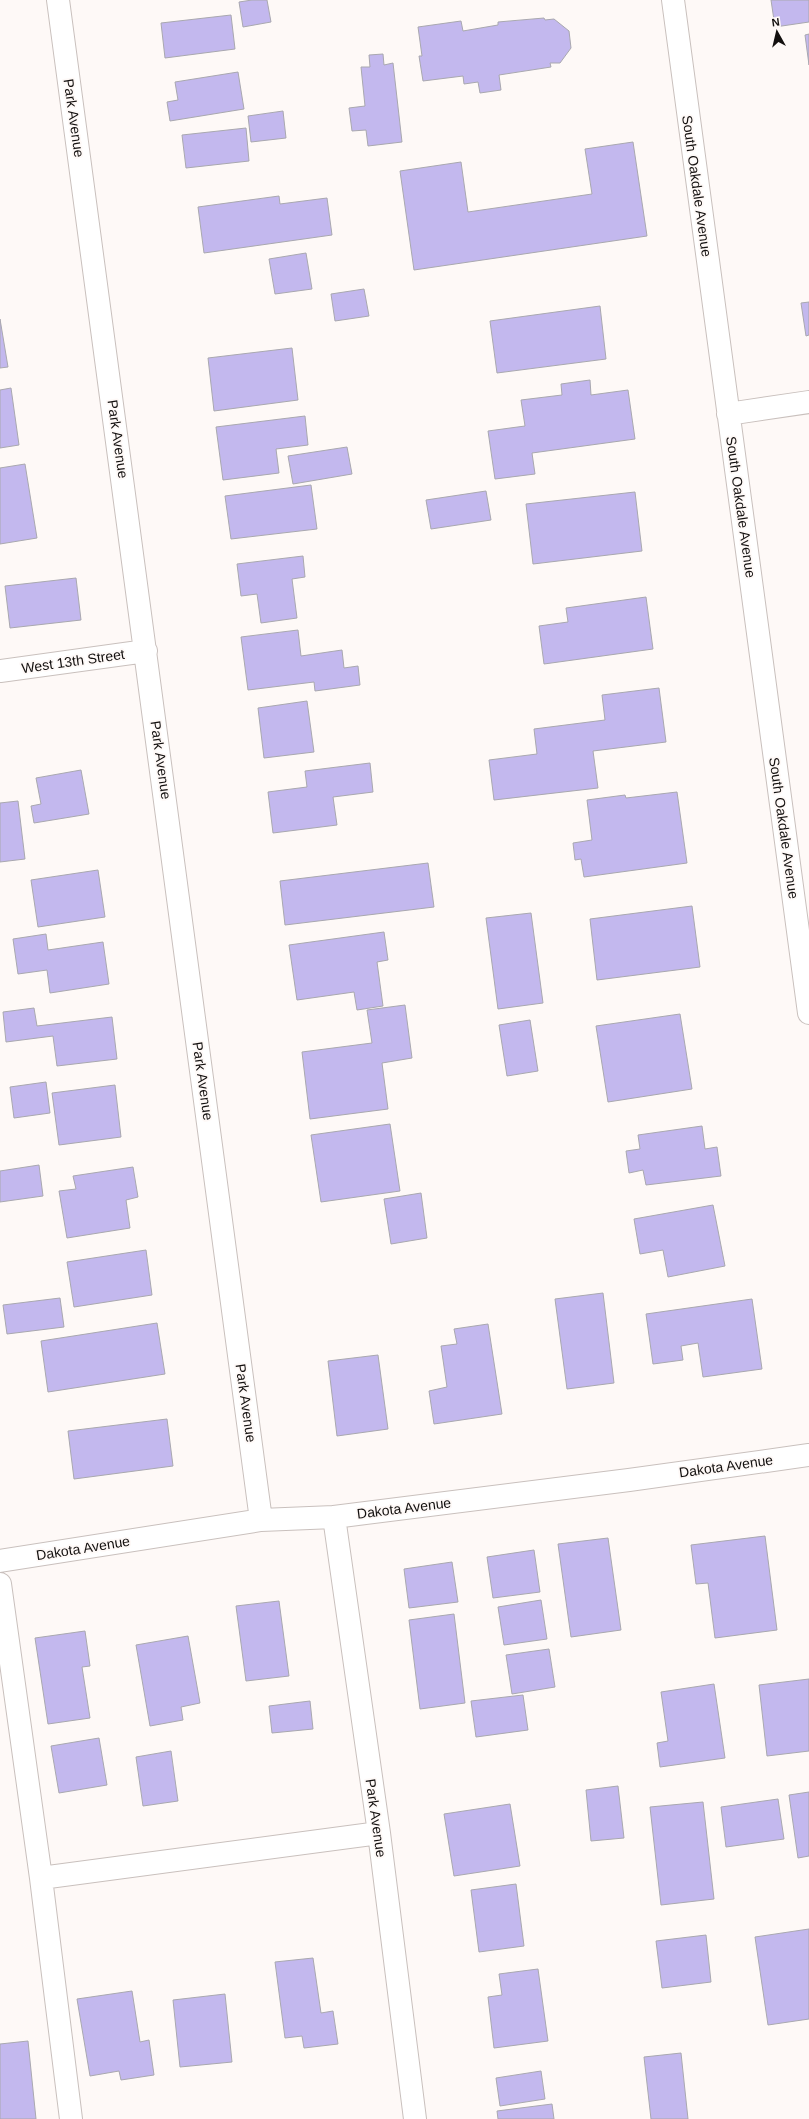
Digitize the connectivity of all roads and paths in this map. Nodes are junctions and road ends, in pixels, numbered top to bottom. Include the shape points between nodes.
1 (58, 0) edge
2 (673, 0) edge
3 (809, 402) edge
4 (728, 414) junction
5 (146, 651) junction
6 (0, 671) edge
7 (809, 1013) edge
8 (809, 1454) edge
9 (334, 1517) junction
10 (261, 1520) junction
11 (0, 1561) edge
12 (0, 1584) edge
13 (379, 1833) junction
14 (41, 1878) junction
15 (71, 2119) edge
16 (415, 2119) edge

1 - 5 street, Park Avenue
2 - 4 street, South Oakdale Avenue
3 - 4 street
4 - 7 street, South Oakdale Avenue
5 - 6 street, West 13th Street
5 - 10 street, Park Avenue
8 - 9 street, Dakota Avenue via 629,1480
9 - 10 street, Dakota Avenue
9 - 13 street, Park Avenue
10 - 11 street, Dakota Avenue
12 - 14 street
13 - 14 street
13 - 16 street, Park Avenue
14 - 15 street

